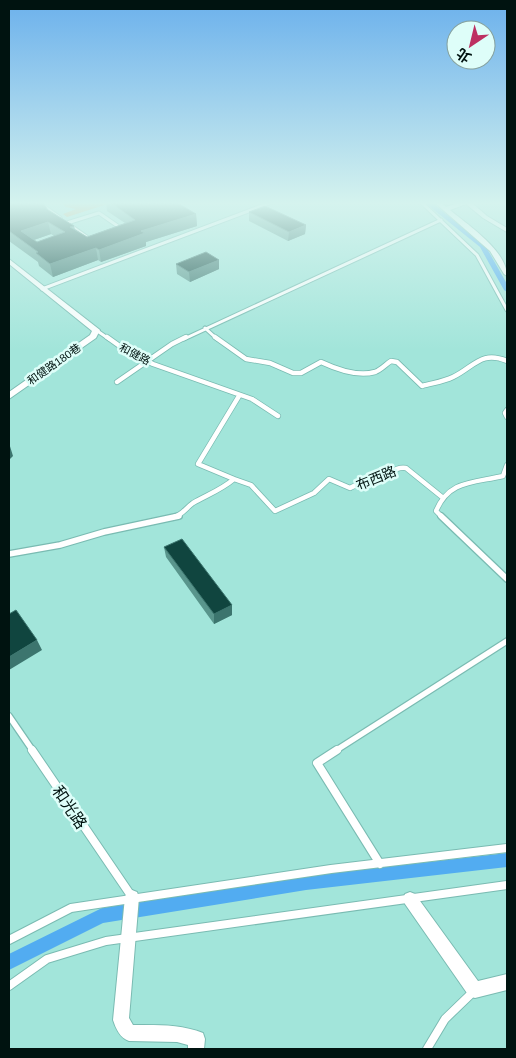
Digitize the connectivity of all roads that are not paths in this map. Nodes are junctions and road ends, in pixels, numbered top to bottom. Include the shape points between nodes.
1 (145, 251) edge
2 (372, 251) edge
3 (473, 251) edge
4 (494, 251) edge
5 (9, 261) edge
6 (507, 274) edge
7 (42, 289) junction
8 (507, 310) edge
9 (205, 328) junction
10 (96, 330) junction
11 (146, 360) junction
12 (507, 360) edge
13 (117, 382) dead end
14 (9, 396) edge
15 (239, 396) junction
16 (507, 410) edge
17 (278, 416) dead end
18 (507, 417) edge
19 (507, 465) edge
20 (234, 479) junction
21 (442, 497) junction
22 (9, 554) edge
23 (507, 578) edge
24 (507, 641) edge
25 (9, 716) edge
26 (507, 848) edge
27 (380, 864) junction
28 (507, 885) edge
29 (132, 897) junction
30 (410, 899) junction
31 (130, 938) junction
32 (9, 940) edge
33 (507, 982) edge
34 (9, 986) edge
35 (475, 990) junction
36 (196, 1049) edge
37 (428, 1049) edge

1 - 7 lane
2 - 9 lane
3 - 8 lane
4 - 6 street
5 - 7 street, 和健路
7 - 10 street, 和健路
9 - 11 lane
9 - 12 lane via 246,359 270,363 293,373 322,362 338,368 371,372 391,361 397,362 422,386 456,376 480,358
10 - 11 lane, 和健路
10 - 14 street, 和健路180巷 via 93,336
11 - 13 lane
11 - 15 lane, 和健路
15 - 17 lane, 和健路 via 252,399
15 - 20 lane, 布西路 via 198,464
16 - 18 lane via 504,413
19 - 21 lane via 503,476 460,485
20 - 21 lane, 布西路 via 251,485 274,511 314,493 329,479 350,488 399,467 406,468
20 - 22 lane via 223,489 192,504 179,516
21 - 23 lane via 436,511
24 - 27 lane via 317,763
25 - 29 lane, 和光路
26 - 27 lane
27 - 29 lane
28 - 30 lane
29 - 31 street
29 - 32 lane via 71,908
30 - 31 lane
30 - 35 street
31 - 34 lane via 47,959
31 - 36 street via 121,1020 129,1033 177,1034 197,1040
33 - 35 street
35 - 37 lane via 445,1019

